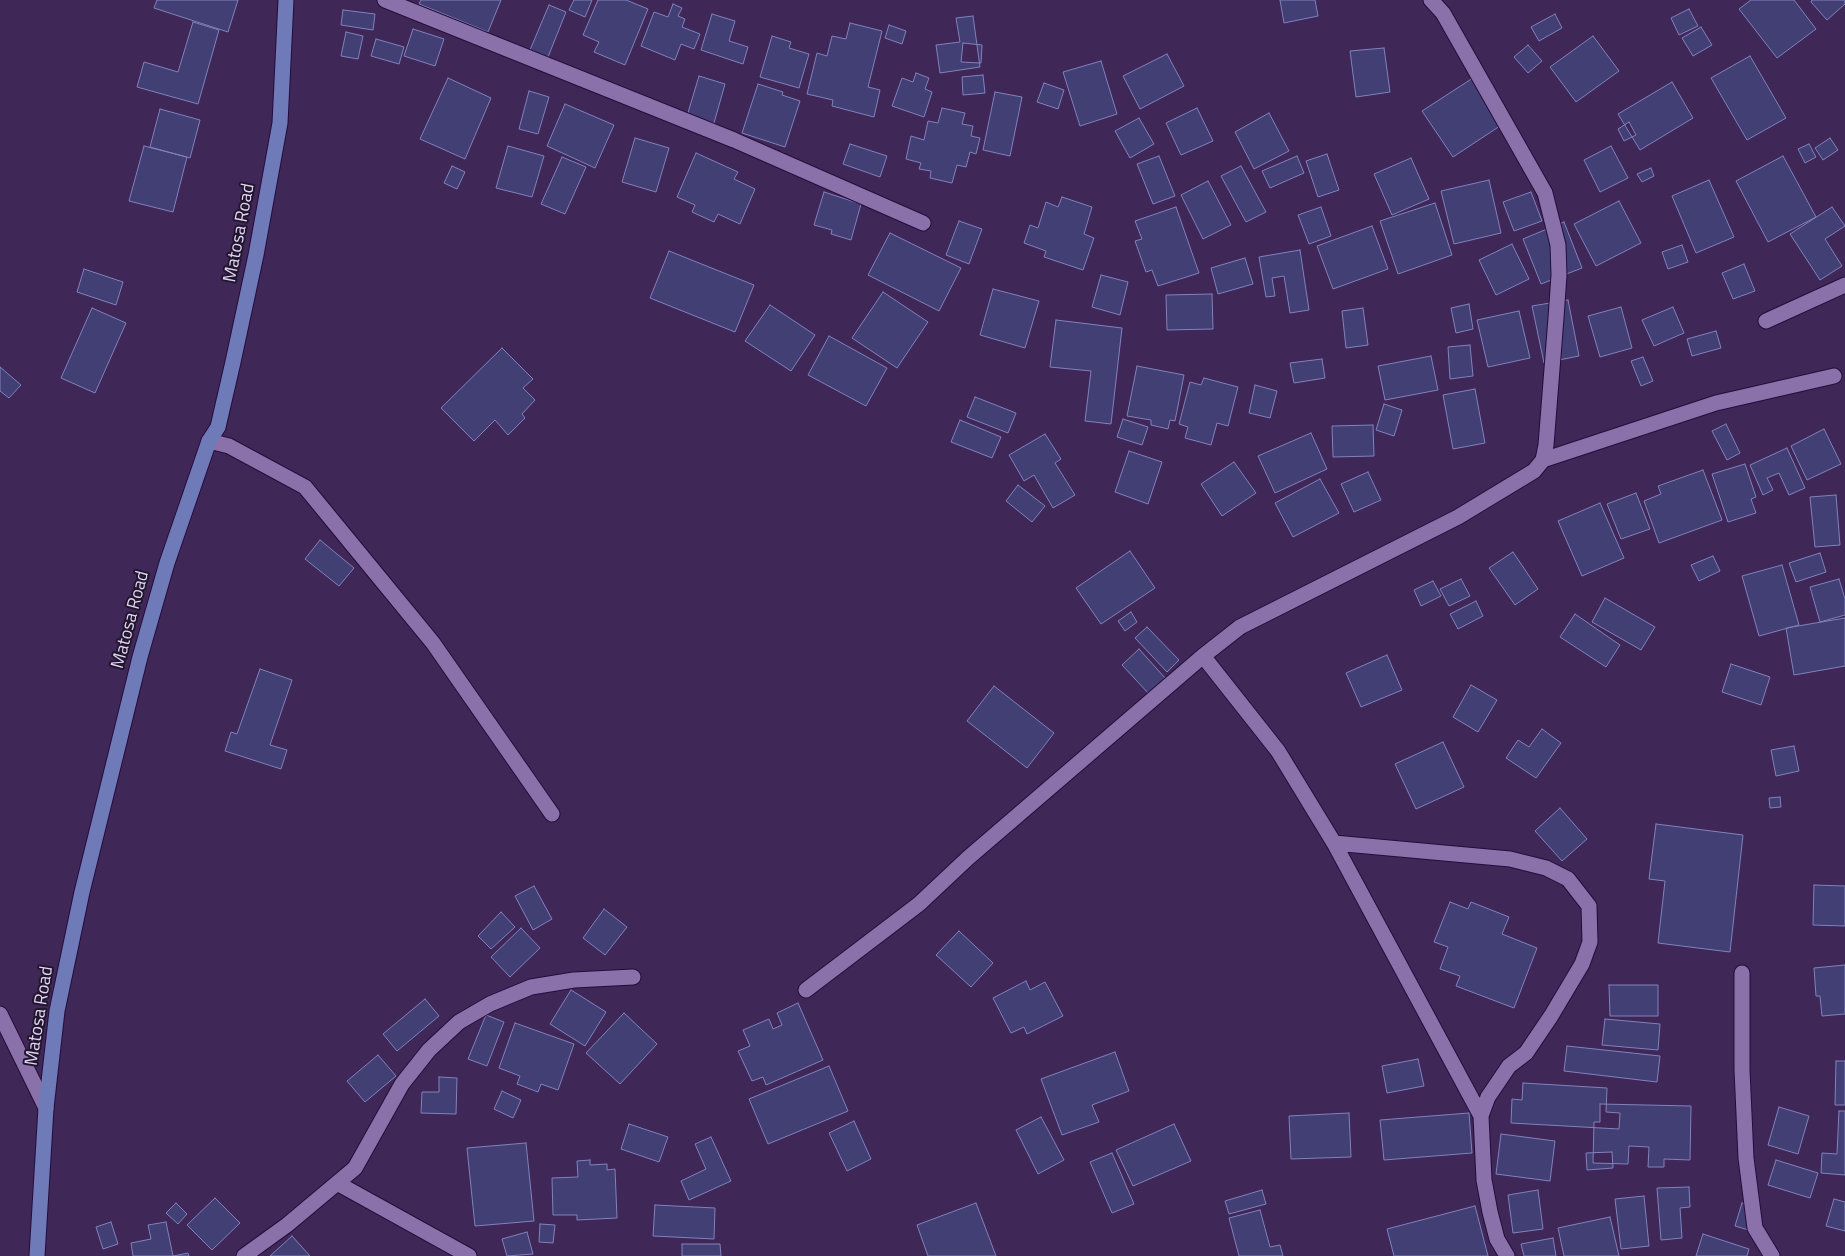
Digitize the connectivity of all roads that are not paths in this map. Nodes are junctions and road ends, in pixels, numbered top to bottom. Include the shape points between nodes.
1 (286, 0) edge
2 (385, 0) edge
3 (1431, 0) edge
4 (923, 224) dead end
5 (1845, 285) edge
6 (1766, 321) dead end
7 (1834, 376) dead end
8 (209, 441) junction
9 (1543, 460) junction
10 (1204, 656) junction
11 (552, 814) dead end
12 (1334, 843) junction
13 (1742, 973) dead end
14 (633, 977) dead end
15 (806, 990) dead end
16 (0, 1014) edge
17 (46, 1108) junction
18 (1482, 1116) junction
19 (337, 1184) junction
20 (37, 1256) edge
21 (244, 1256) edge
22 (469, 1256) edge
23 (1507, 1256) edge
24 (1772, 1256) edge

1 - 8 street, Matosa Road via 280,123 233,362 218,427
2 - 4 street via 734,140
3 - 9 street via 1443,13 1545,193 1558,245 1556,318
5 - 6 street
7 - 9 street via 1716,403
8 - 11 street via 228,446 304,487 433,643
8 - 17 street, Matosa Road via 167,562 140,657 82,892 57,1011
9 - 10 street via 1534,471 1458,518 1240,627
10 - 12 street via 1278,751
10 - 15 street via 968,858 919,904
12 - 18 street
12 - 18 street via 1510,859 1546,868 1568,879 1589,906 1590,942 1582,964 1526,1054 1509,1066 1488,1096
13 - 24 street via 1746,1158 1755,1228
14 - 19 street via 574,980 531,987 490,1004 459,1022 429,1050 402,1084 355,1168
16 - 17 street
17 - 20 street, Matosa Road
18 - 23 street via 1484,1180 1497,1238
19 - 21 street
19 - 22 street

